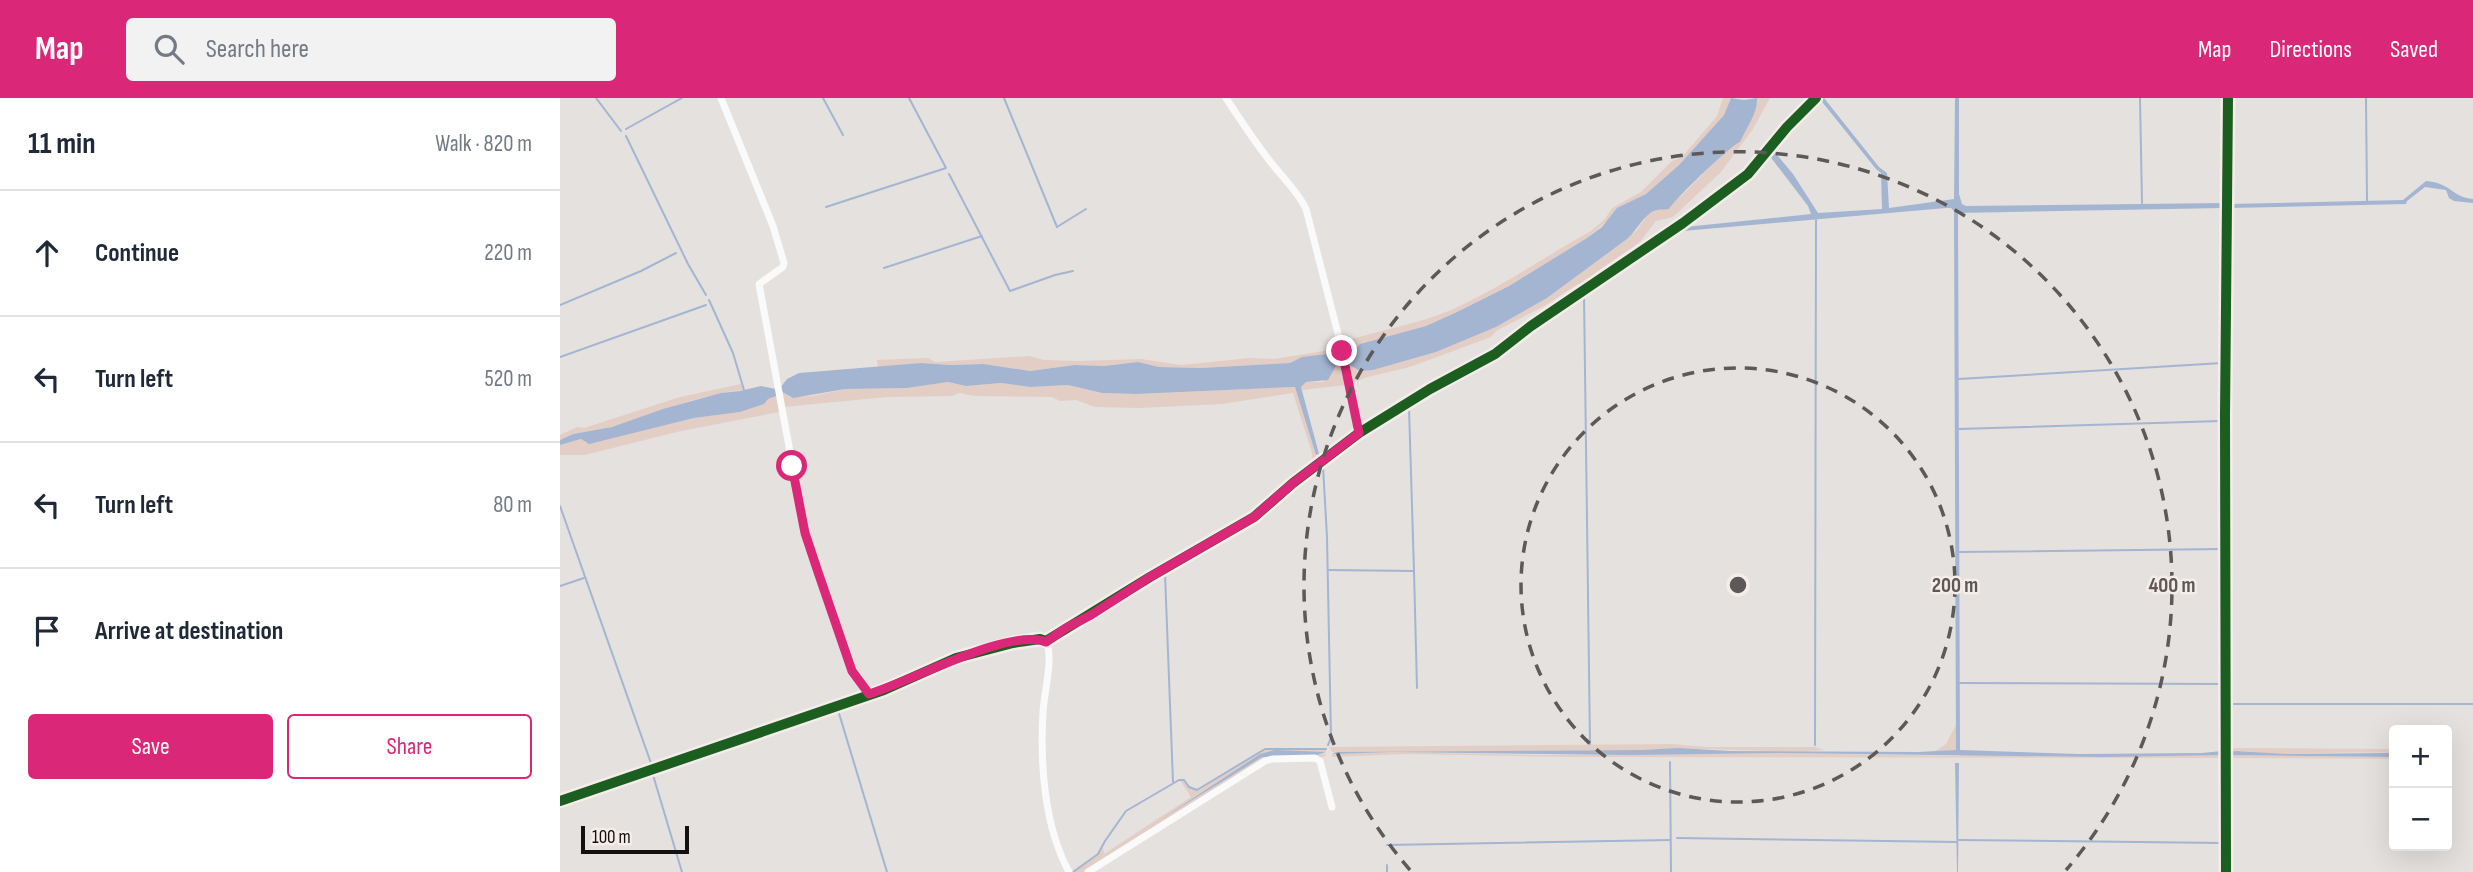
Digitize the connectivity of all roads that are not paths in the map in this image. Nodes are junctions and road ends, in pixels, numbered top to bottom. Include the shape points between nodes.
1 (721, 98) edge
2 (1226, 98) edge
3 (1816, 98) edge
4 (2228, 98) edge
5 (1359, 433) junction
6 (1046, 642) junction
7 (869, 694) junction
8 (560, 801) edge
9 (1332, 807) dead end
10 (1069, 872) edge
11 (1088, 872) edge
12 (2226, 872) edge

1 - 7 street via 784,263 759,284 805,533 852,671
2 - 5 street via 1306,209
3 - 5 street via 1748,174 1683,223 1495,354
4 - 12 street
5 - 6 street via 1254,517
6 - 7 street via 1013,643 956,658
6 - 10 street via 1045,781 1056,841
7 - 8 street
9 - 11 street via 1320,761 1272,759

